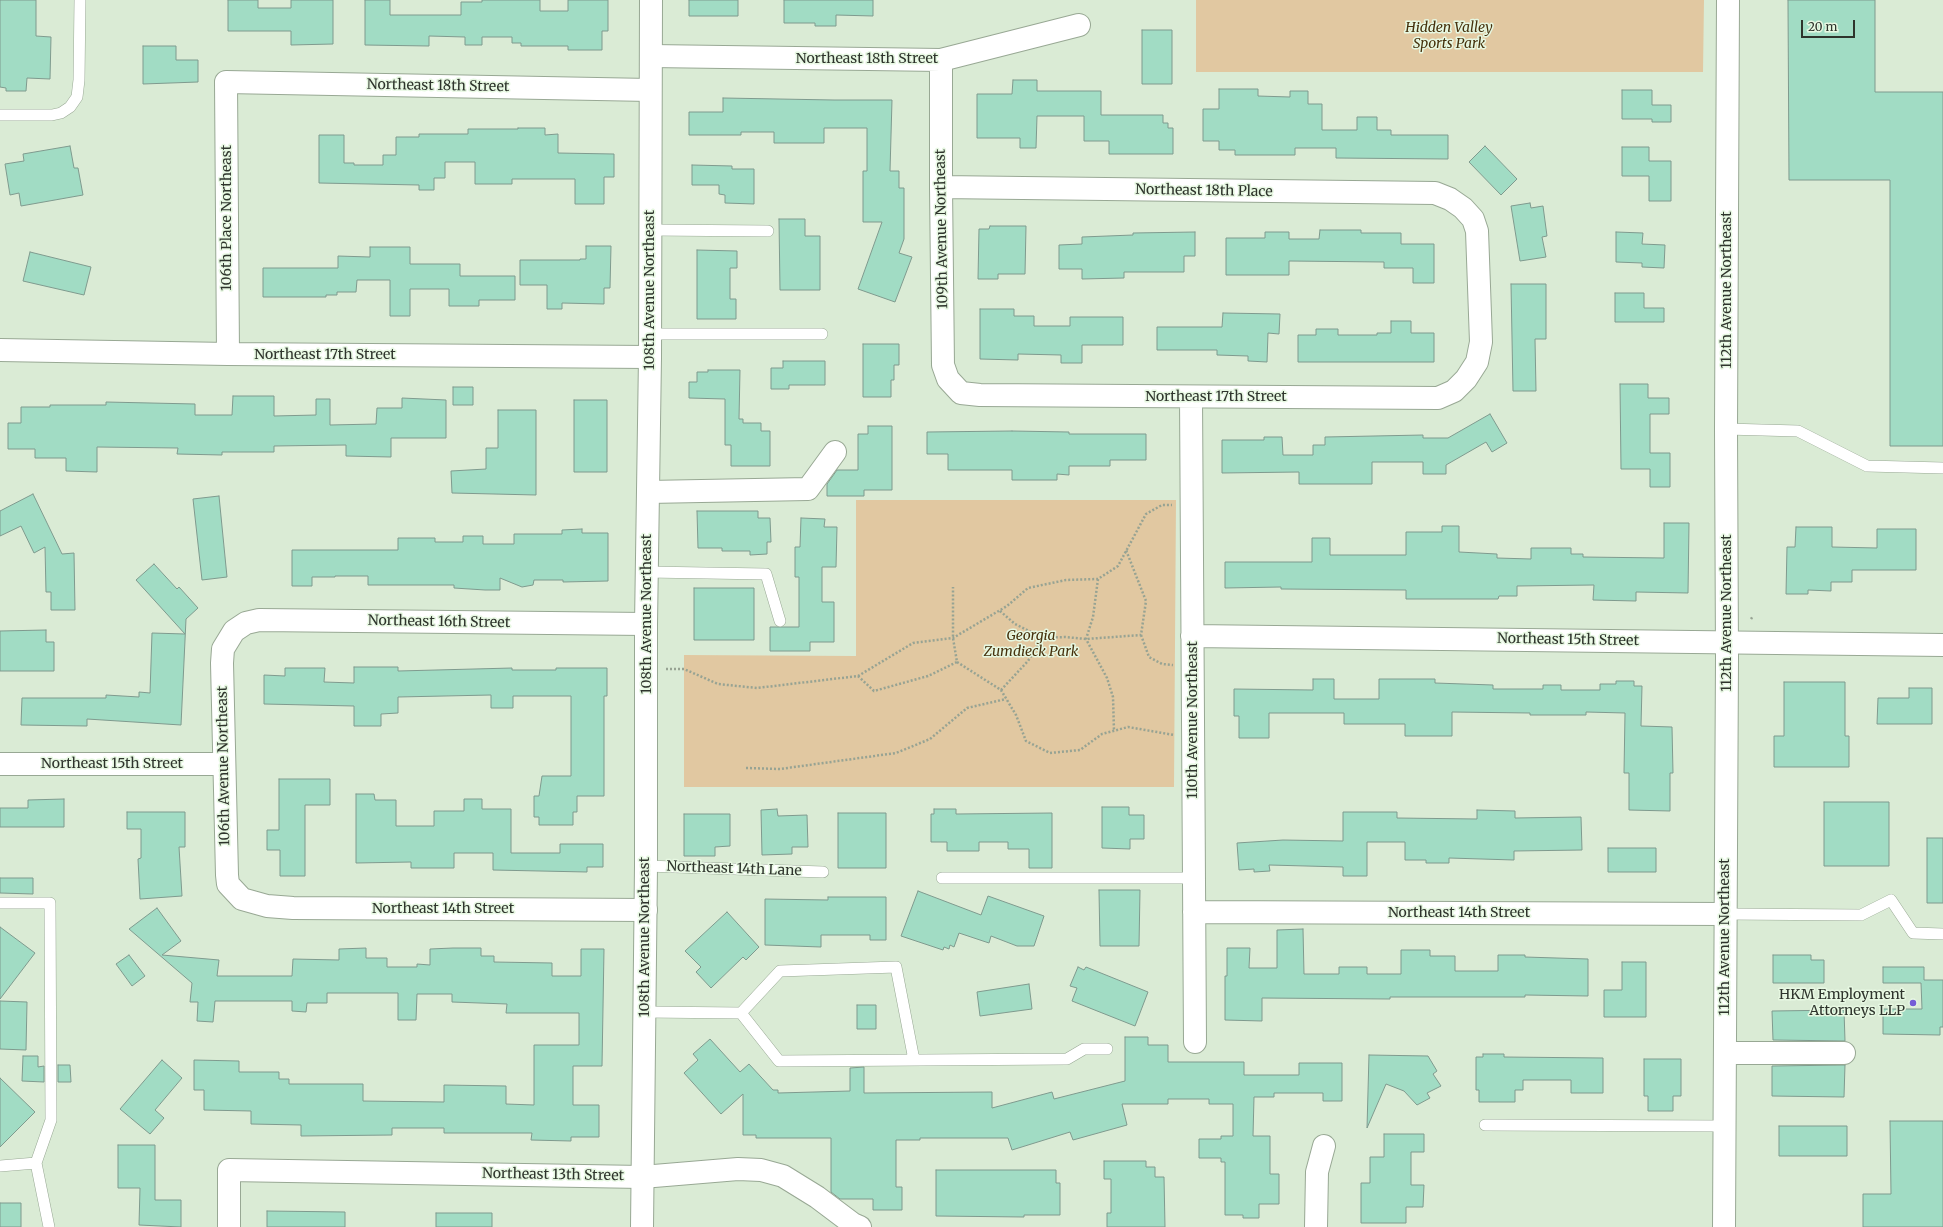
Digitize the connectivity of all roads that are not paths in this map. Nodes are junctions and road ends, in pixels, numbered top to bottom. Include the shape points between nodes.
1 (80, 0) edge
2 (650, 0) edge
3 (1728, 0) edge
4 (1079, 25) dead end
5 (651, 56) junction
6 (941, 60) junction
7 (226, 82) joint
8 (650, 90) junction
9 (0, 115) edge
10 (941, 187) junction
11 (1463, 208) joint
12 (650, 230) junction
13 (768, 231) dead end
14 (649, 334) junction
15 (822, 334) dead end
16 (0, 350) edge
17 (228, 354) junction
18 (650, 358) junction
19 (961, 393) joint
20 (1191, 397) junction
21 (1726, 429) junction
22 (835, 452) dead end
23 (1943, 468) edge
24 (648, 492) junction
25 (647, 572) junction
26 (780, 620) dead end
27 (646, 624) junction
28 (234, 631) joint
29 (1192, 636) junction
30 (1727, 642) junction
31 (1943, 645) edge
32 (0, 764) edge
33 (223, 764) junction
34 (646, 866) junction
35 (823, 872) dead end
36 (942, 878) dead end
37 (1194, 878) junction
38 (242, 899) joint
39 (0, 903) edge
40 (646, 910) junction
41 (1194, 912) junction
42 (1725, 914) junction
43 (1943, 934) edge
44 (645, 1012) junction
45 (741, 1013) junction
46 (1195, 1042) dead end
47 (1108, 1049) dead end
48 (1725, 1053) junction
49 (1844, 1053) dead end
50 (914, 1060) junction
51 (1485, 1125) dead end
52 (1725, 1126) junction
53 (1324, 1146) dead end
54 (36, 1164) junction
55 (0, 1166) edge
56 (642, 1177) junction
57 (49, 1227) edge
58 (229, 1227) edge
59 (642, 1227) edge
60 (860, 1227) edge
61 (1316, 1227) edge
62 (1724, 1227) edge

1 - 9 lane via 77,97 70,107 61,113
2 - 5 street, 108th Avenue Northeast
3 - 21 street, 112th Avenue Northeast
4 - 6 street, Northeast 18th Street
5 - 6 street, Northeast 18th Street
5 - 8 street, 108th Avenue Northeast
6 - 10 street, 109th Avenue Northeast
7 - 8 street, Northeast 18th Street
7 - 17 street, 106th Place Northeast
8 - 12 street, 108th Avenue Northeast
10 - 11 street, Northeast 18th Place via 1435,193
10 - 19 street, 109th Avenue Northeast via 943,365 948,378
11 - 20 street, Northeast 17th Street via 1473,219 1477,231 1481,342 1477,362 1454,391 1438,398
12 - 13 lane
12 - 14 street, 108th Avenue Northeast
14 - 15 lane
14 - 18 street, 108th Avenue Northeast
16 - 17 street, Northeast 17th Street
17 - 18 street, Northeast 17th Street
18 - 24 street, 108th Avenue Northeast
19 - 20 street, Northeast 17th Street
20 - 29 street, 110th Avenue Northeast
21 - 23 lane via 1798,431 1867,466
21 - 30 street, 112th Avenue Northeast
22 - 24 street via 808,489
24 - 25 street, 108th Avenue Northeast
25 - 26 lane via 766,574
25 - 27 street, 108th Avenue Northeast
27 - 28 street, Northeast 16th Street via 259,620 246,623
27 - 34 street, 108th Avenue Northeast
28 - 33 street, 106th Avenue Northeast via 223,649
29 - 30 street, Northeast 15th Street
29 - 37 street, 110th Avenue Northeast
30 - 31 street, Northeast 15th Street
30 - 42 street, 112th Avenue Northeast
32 - 33 street, Northeast 15th Street
33 - 38 street, 106th Avenue Northeast via 228,884
34 - 35 lane, Northeast 14th Lane
34 - 40 street, 108th Avenue Northeast
36 - 37 lane
37 - 41 street, 110th Avenue Northeast
38 - 40 street, Northeast 14th Street via 267,906 294,908
39 - 54 lane via 50,903 51,1120
40 - 44 street, 108th Avenue Northeast
41 - 42 street, Northeast 14th Street
41 - 46 street, 110th Avenue Northeast
42 - 43 lane via 1861,915 1890,900 1913,934
42 - 48 street, 112th Avenue Northeast
44 - 45 lane
44 - 56 street, 108th Avenue Northeast
45 - 50 lane via 779,1061
45 - 50 lane via 780,971 896,967
47 - 50 lane via 1084,1049 1067,1059
48 - 49 street
48 - 52 street, 112th Avenue Northeast
51 - 52 lane
52 - 62 street, 112th Avenue Northeast
53 - 61 street via 1317,1172
54 - 55 lane
54 - 57 lane
56 - 58 street, Northeast 13th Street via 229,1170
56 - 59 street, 108th Avenue Northeast
56 - 60 street, Northeast 13th Street via 738,1169 760,1170 783,1176

